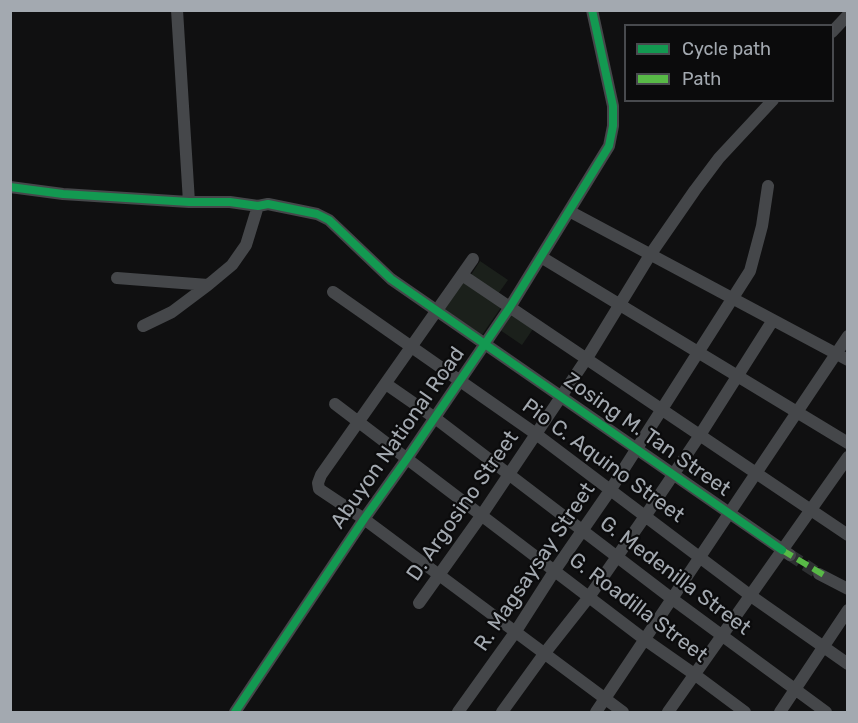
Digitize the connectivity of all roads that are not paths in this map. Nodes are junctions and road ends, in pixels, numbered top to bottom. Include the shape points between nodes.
1 (177, 10) edge
2 (592, 10) edge
3 (848, 15) edge
4 (834, 30) edge
5 (770, 102) edge
6 (768, 186) dead end
7 (10, 187) edge
8 (189, 202) junction
9 (258, 206) junction
10 (569, 211) junction
11 (650, 255) junction
12 (540, 257) junction
13 (473, 259) dead end
14 (462, 274) junction
15 (117, 278) dead end
16 (208, 285) junction
17 (333, 292) dead end
18 (732, 299) junction
19 (619, 304) junction
20 (510, 307) junction
21 (436, 311) junction
22 (773, 320) junction
23 (143, 326) dead end
24 (848, 336) edge
25 (485, 345) junction
26 (411, 346) junction
27 (699, 353) junction
28 (834, 353) junction
29 (587, 358) junction
30 (848, 360) edge
31 (737, 376) junction
32 (460, 381) junction
33 (386, 384) junction
34 (560, 397) junction
35 (335, 404) dead end
36 (663, 410) junction
37 (797, 412) junction
38 (435, 418) junction
39 (360, 421) junction
40 (536, 434) junction
41 (700, 435) junction
42 (848, 443) edge
43 (636, 449) junction
44 (848, 457) edge
45 (406, 460) junction
46 (672, 474) junction
47 (756, 474) junction
48 (508, 475) junction
49 (611, 489) junction
50 (809, 510) junction
51 (729, 514) junction
52 (646, 515) junction
53 (481, 516) junction
54 (364, 519) junction
55 (583, 531) junction
56 (848, 535) edge
57 (786, 552) junction
58 (616, 557) junction
59 (699, 557) junction
60 (555, 570) junction
61 (439, 575) junction
62 (823, 576) tunnel mouth
63 (848, 590) edge
64 (751, 596) junction
65 (589, 597) junction
66 (671, 598) junction
67 (419, 603) dead end
68 (848, 610) edge
69 (516, 632) junction
70 (722, 636) junction
71 (644, 639) junction
72 (823, 647) junction
73 (544, 654) junction
74 (848, 664) edge
75 (694, 674) junction
76 (794, 691) junction
77 (605, 699) junction
78 (236, 712) edge
79 (458, 712) edge
80 (502, 712) edge
81 (596, 712) edge
82 (623, 712) edge
83 (668, 712) edge
84 (745, 712) edge
85 (780, 712) edge
86 (826, 712) edge

1 - 8 street
2 - 10 street, Abuyon National Road via 613,106 613,126 609,146
3 - 4 street
5 - 11 street, D. Argosino Street via 719,158
6 - 18 street, R. Magsaysay Street via 750,271
7 - 8 street, Zosing M. Tan Street
8 - 9 street, Zosing M. Tan Street
9 - 16 street via 246,245 232,265
9 - 21 street, Zosing M. Tan Street via 268,204 307,211 329,220 380,271
10 - 11 street
10 - 12 street, Abuyon National Road
11 - 18 street
11 - 19 street, D. Argosino Street
12 - 19 street
12 - 20 street, Abuyon National Road
13 - 14 street
14 - 20 street
14 - 21 street
15 - 16 street
16 - 23 street via 172,312
17 - 26 street, Pio C. Aquino Street
18 - 22 street
18 - 27 street, R. Magsaysay Street
19 - 27 street
19 - 29 street, D. Argosino Street
20 - 25 street, Abuyon National Road
20 - 29 street
21 - 25 street, Zosing M. Tan Street
21 - 26 street
22 - 28 street
22 - 31 street
24 - 28 street
25 - 32 street, Abuyon National Road
25 - 34 street, Zosing M. Tan Street
26 - 32 street, Pio C. Aquino Street
26 - 33 street
27 - 31 street
27 - 36 street, R. Magsaysay Street
28 - 30 street
28 - 37 street
29 - 34 street, D. Argosino Street
29 - 36 street
31 - 37 street
31 - 41 street
32 - 38 street, Abuyon National Road
32 - 40 street, Pio C. Aquino Street
33 - 38 street, G. Medenilla Street
33 - 39 street
34 - 40 street, D. Argosino Street
34 - 43 street, Zosing M. Tan Street
35 - 39 street, G. Roadilla Street
36 - 41 street
36 - 43 street, R. Magsaysay Street
37 - 42 street
37 - 47 street
38 - 45 street, Abuyon National Road
38 - 48 street, G. Medenilla Street
39 - 45 street, G. Roadilla Street
39 - 54 street via 318,483 319,489
40 - 48 street, D. Argosino Street
40 - 49 street, Pio C. Aquino Street
41 - 46 street
41 - 47 street
43 - 46 street, Zosing M. Tan Street
43 - 49 street, R. Magsaysay Street
44 - 50 street
45 - 53 street, G. Roadilla Street
45 - 54 street, Abuyon National Road
46 - 51 street, Zosing M. Tan Street
46 - 52 street
47 - 50 street
47 - 51 street
48 - 53 street, D. Argosino Street
48 - 55 street, G. Medenilla Street
49 - 52 street, Pio C. Aquino Street
49 - 55 street, R. Magsaysay Street
50 - 56 street
50 - 57 street
51 - 57 street, Zosing M. Tan Street
51 - 59 street
52 - 58 street
52 - 59 street, Pio C. Aquino Street
53 - 60 street, G. Roadilla Street
53 - 61 street, D. Argosino Street
54 - 61 street
54 - 78 street, Abuyon National Road
55 - 58 street, G. Medenilla Street
55 - 60 street, R. Magsaysay Street
57 - 64 street
58 - 65 street
58 - 66 street, G. Medenilla Street
59 - 64 street, Pio C. Aquino Street
59 - 66 street
60 - 65 street, G. Roadilla Street
60 - 69 street, R. Magsaysay Street
61 - 67 street, D. Argosino Street
61 - 69 street
62 - 63 street
64 - 70 street
64 - 72 street, Pio C. Aquino Street
65 - 71 street, G. Roadilla Street
65 - 73 street
66 - 70 street, G. Medenilla Street
66 - 71 street
68 - 72 street
69 - 73 street
69 - 79 street, R. Magsaysay Street
70 - 75 street
70 - 76 street, G. Medenilla Street
71 - 75 street, G. Roadilla Street
71 - 77 street
72 - 74 street, Pio C. Aquino Street
72 - 76 street
73 - 77 street
73 - 80 street
75 - 83 street
75 - 84 street, G. Roadilla Street
76 - 85 street
76 - 86 street, G. Medenilla Street
77 - 81 street
77 - 82 street

